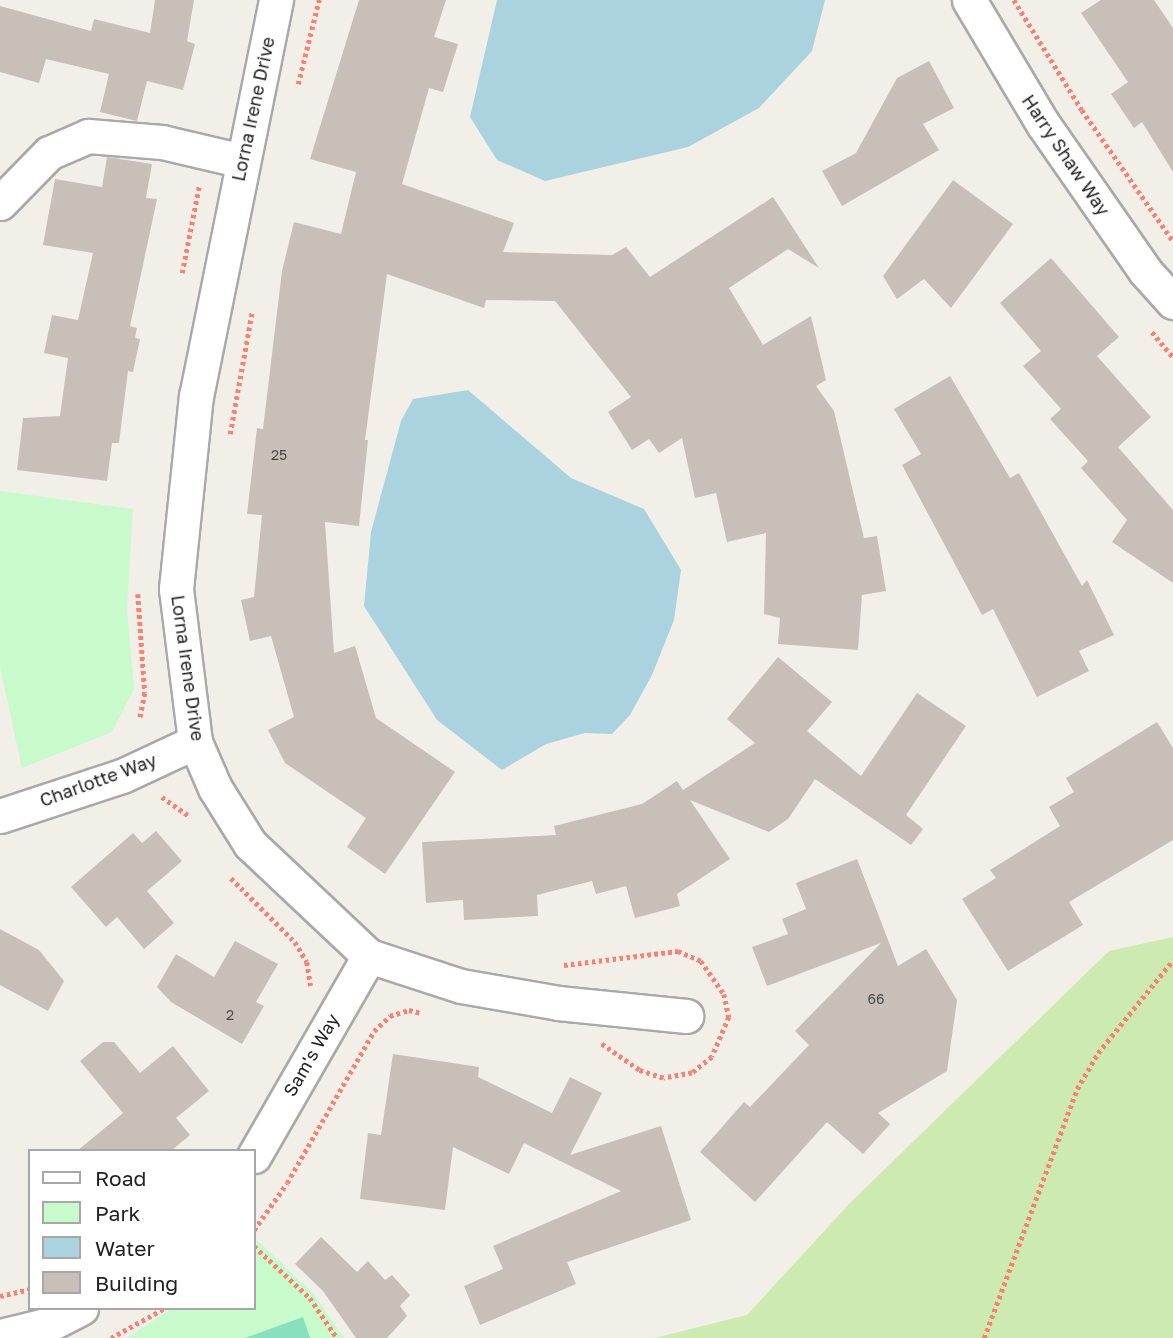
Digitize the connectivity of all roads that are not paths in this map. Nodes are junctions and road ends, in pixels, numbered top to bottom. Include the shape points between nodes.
1 (276, 0) edge
2 (969, 0) edge
3 (243, 161) junction
4 (0, 203) edge
5 (1173, 302) edge
6 (195, 742) junction
7 (0, 816) edge
8 (369, 956) junction
9 (686, 1016) dead end
10 (256, 1153) edge
11 (77, 1310) edge
12 (0, 1336) edge

1 - 3 street, Lorna Irene Drive
2 - 5 street, Harry Shaw Way via 1043,124 1145,271
3 - 4 street via 162,142 88,136 49,153
3 - 6 street, Lorna Irene Drive via 196,395 176,589
6 - 7 street, Charlotte Way via 122,776
6 - 8 street, Lorna Irene Drive via 215,788 250,844
8 - 9 street, Lorna Irene Drive via 461,986 558,1003
8 - 10 street, Sam's Way
11 - 12 street via 50,1324

